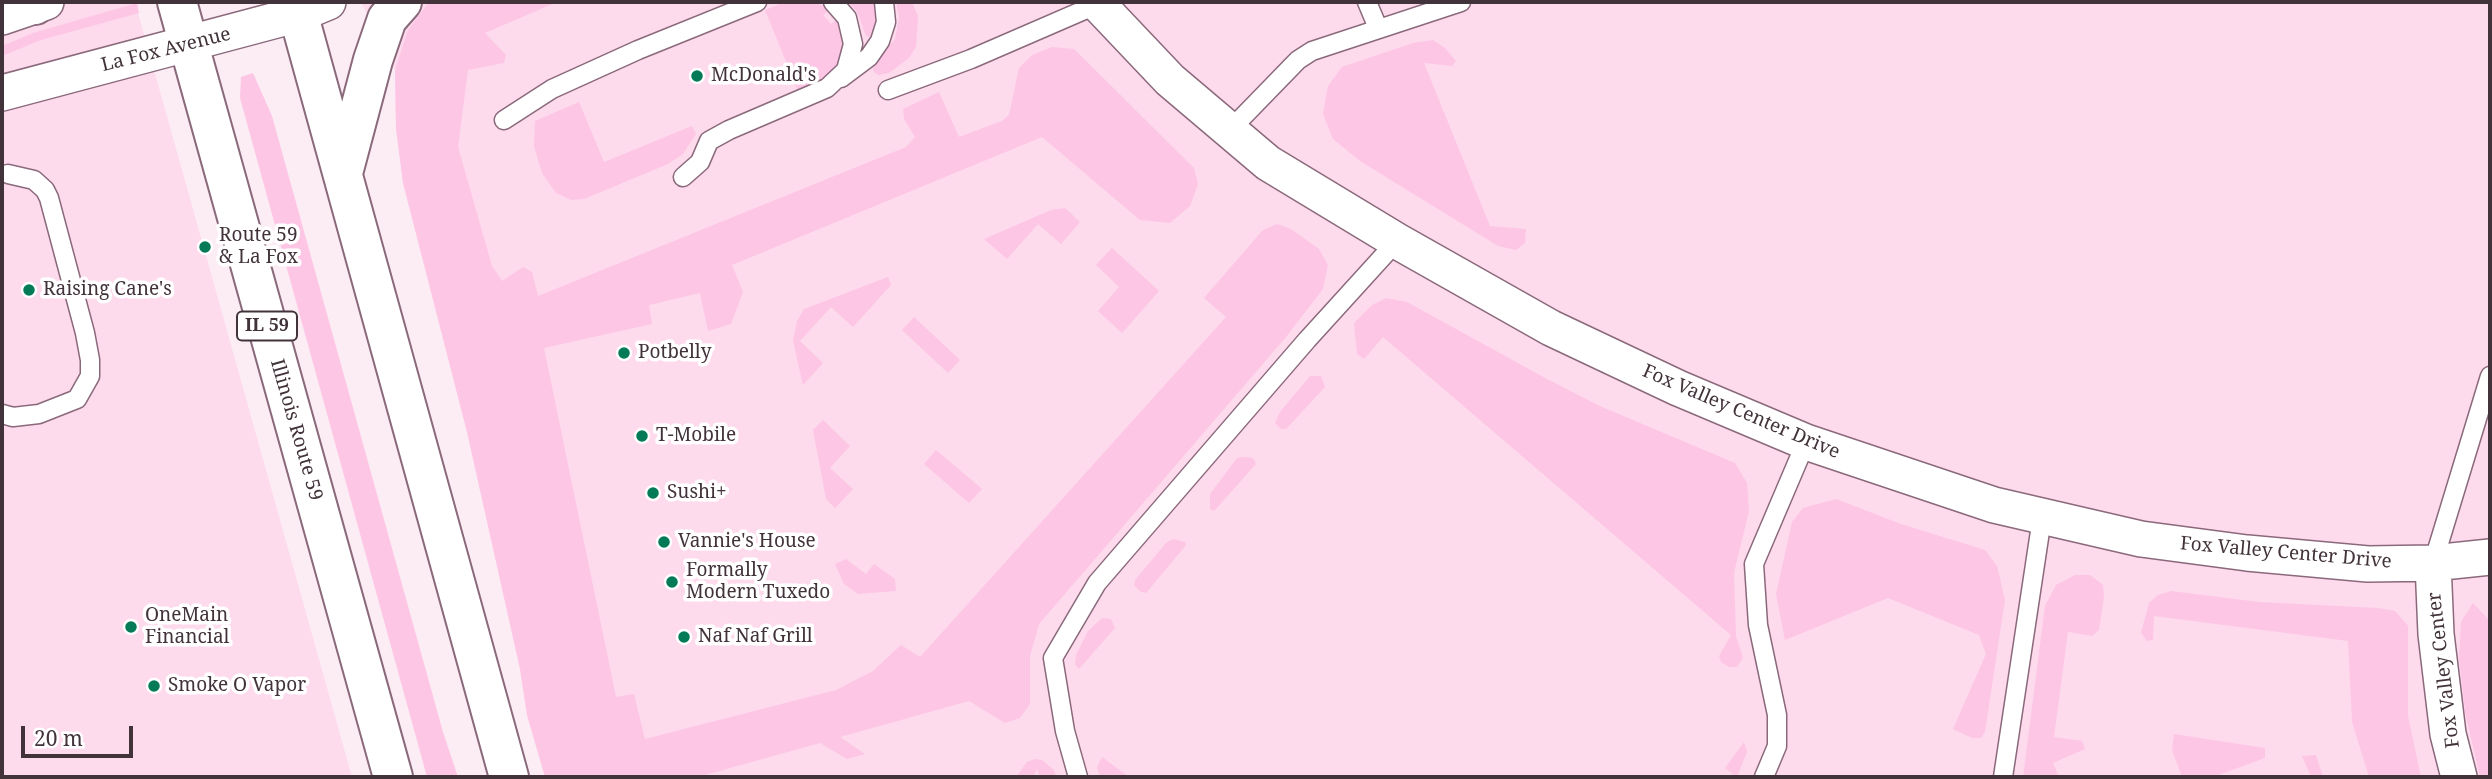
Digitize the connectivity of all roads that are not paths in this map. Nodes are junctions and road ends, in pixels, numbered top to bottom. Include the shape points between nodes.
1 (177, 2) edge
2 (402, 2) edge
3 (757, 2) edge
4 (833, 2) edge
5 (884, 2) edge
6 (1367, 2) edge
7 (1461, 2) edge
8 (1097, 3) edge
9 (307, 6) edge
10 (1378, 28) junction
11 (189, 44) junction
12 (827, 88) junction
13 (888, 90) dead end
14 (2, 93) edge
15 (504, 120) dead end
16 (1228, 131) junction
17 (8, 174) dead end
18 (343, 175) junction
19 (683, 177) dead end
20 (1397, 241) junction
21 (2490, 376) edge
22 (2, 414) edge
23 (1806, 442) junction
24 (2042, 518) junction
25 (2490, 557) edge
26 (2432, 563) junction
27 (393, 777) edge
28 (509, 777) edge
29 (1078, 777) edge
30 (1765, 777) edge
31 (2003, 777) edge
32 (2459, 777) edge

1 - 11 main road, Illinois Route 59 / IL 59
2 - 18 main road via 387,19 373,60
3 - 15 lane via 552,89
4 - 12 lane via 846,18 853,44 845,69
5 - 12 lane via 886,22 875,49
6 - 10 lane
7 - 10 lane
8 - 13 lane via 971,60
8 - 16 street, Fox Valley Center Drive via 1170,80
9 - 11 street, La Fox Avenue
9 - 18 main road
10 - 16 lane via 1298,60
11 - 14 street, La Fox Avenue
11 - 27 main road, Illinois Route 59 / IL 59
12 - 19 lane via 718,136
16 - 20 street, Fox Valley Center Drive via 1268,163
17 - 22 lane via 34,180 49,198 85,333 90,376 77,399 39,414
18 - 28 main road
20 - 23 street, Fox Valley Center Drive via 1551,328
20 - 29 lane via 1097,583 1053,658
21 - 26 lane
23 - 24 street, Fox Valley Center Drive
23 - 30 lane via 1754,565 1758,625 1777,715 1777,746
24 - 26 street, Fox Valley Center Drive via 2141,539 2247,554 2368,564
24 - 31 lane
25 - 26 street, Fox Valley Center Drive
26 - 32 street, Fox Valley Center via 2446,722

